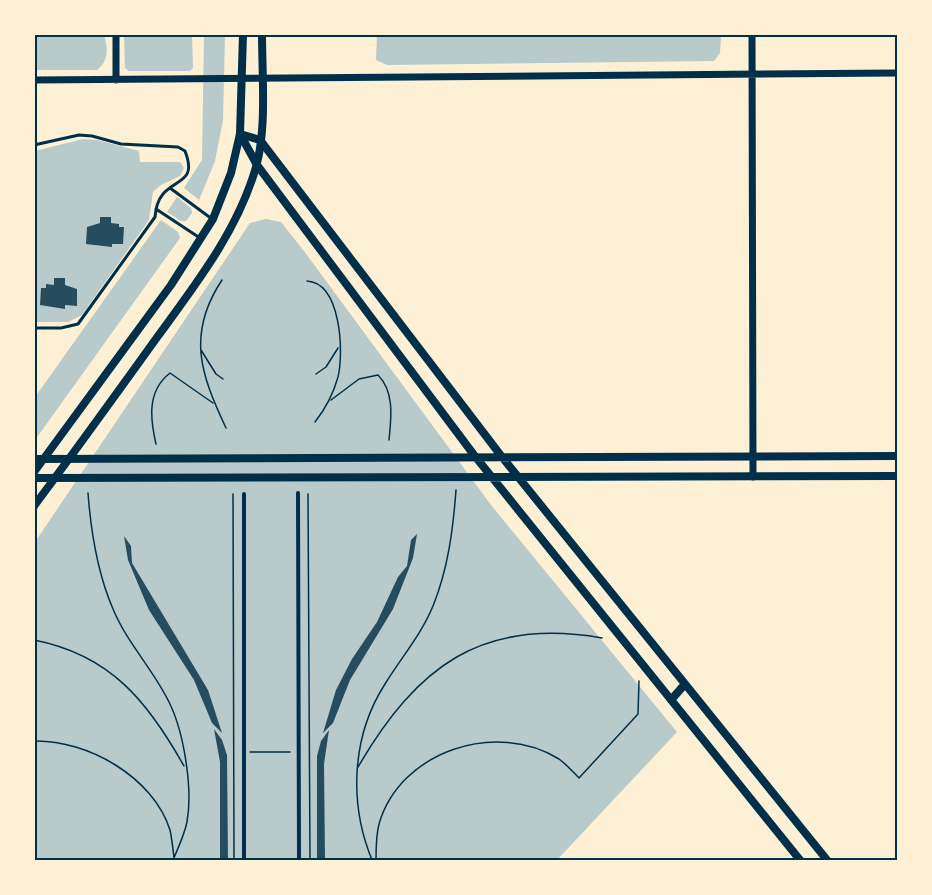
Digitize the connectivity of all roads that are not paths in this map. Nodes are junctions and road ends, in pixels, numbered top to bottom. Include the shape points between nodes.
1 (116, 34) edge
2 (243, 34) edge
3 (262, 34) edge
4 (752, 34) edge
5 (897, 73) edge
6 (752, 74) junction
7 (243, 79) junction
8 (262, 79) junction
9 (34, 80) edge
10 (116, 80) junction
11 (240, 134) junction
12 (260, 140) junction
13 (34, 146) edge
14 (257, 165) junction
15 (170, 188) junction
16 (156, 208) junction
17 (213, 219) junction
18 (201, 239) junction
19 (34, 328) edge
20 (474, 455) junction
21 (753, 456) junction
22 (897, 456) edge
23 (502, 457) junction
24 (39, 459) edge
25 (70, 459) junction
26 (34, 472) edge
27 (491, 476) junction
28 (897, 476) edge
29 (753, 477) junction
30 (34, 478) edge
31 (55, 478) junction
32 (521, 478) junction
33 (298, 493) dead end
34 (244, 494) dead end
35 (34, 506) edge
36 (685, 684) junction
37 (671, 700) junction
38 (244, 861) edge
39 (299, 861) edge
40 (800, 861) edge
41 (827, 861) edge

1 - 10 street
2 - 7 main road
3 - 8 main road
4 - 6 street
5 - 6 street
6 - 8 street
6 - 21 street
7 - 8 street
7 - 10 street
7 - 11 main road
8 - 12 main road
9 - 10 street
11 - 12 main road
11 - 14 main road
11 - 17 main road via 231,173
12 - 14 main road
12 - 23 main road
13 - 15 lane via 79,135 121,144 178,147 185,151 187,172 181,183
14 - 20 main road
14 - 25 main road via 244,203 226,236 183,303
15 - 16 lane
15 - 17 lane
16 - 18 lane
16 - 19 lane via 155,218 78,324
17 - 18 main road
18 - 24 main road via 171,285
20 - 23 main road
20 - 25 main road
20 - 27 main road
21 - 22 main road
21 - 23 main road
21 - 29 street
23 - 32 main road
24 - 25 main road
24 - 26 main road
25 - 31 main road
27 - 31 main road
27 - 32 main road
27 - 37 main road
28 - 29 main road
29 - 32 main road
30 - 31 main road
31 - 35 main road
32 - 36 main road
33 - 39 street
34 - 38 street
36 - 37 main road
36 - 41 main road
37 - 40 main road

